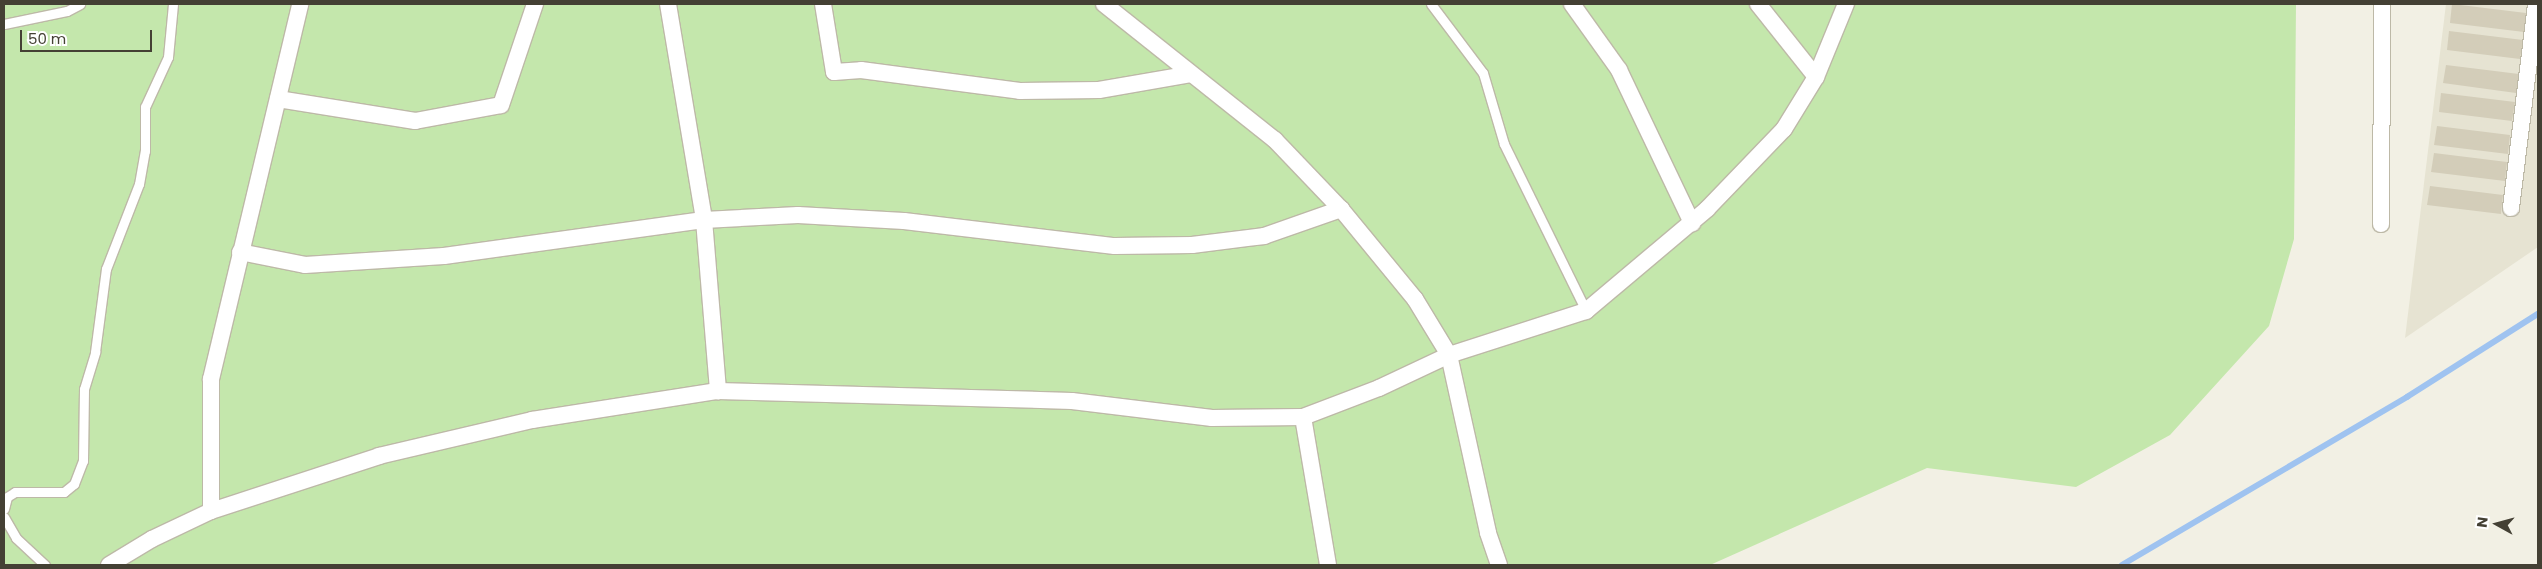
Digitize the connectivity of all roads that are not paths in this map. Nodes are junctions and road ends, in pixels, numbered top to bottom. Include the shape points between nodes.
1 (80, 4) edge
2 (173, 4) edge
3 (300, 4) edge
4 (535, 4) edge
5 (668, 4) edge
6 (823, 4) edge
7 (1104, 4) edge
8 (1431, 4) edge
9 (1572, 4) edge
10 (1758, 4) edge
11 (1846, 4) edge
12 (2382, 4) edge
13 (2536, 4) edge
14 (4, 24) edge
15 (1191, 74) junction
16 (1816, 77) junction
17 (278, 99) junction
18 (2512, 208) dead end
19 (1341, 209) junction
20 (704, 220) junction
21 (1692, 222) junction
22 (2381, 224) dead end
23 (240, 252) junction
24 (1586, 311) junction
25 (1449, 355) junction
26 (718, 391) junction
27 (1303, 417) junction
28 (4, 509) edge
29 (211, 511) junction
30 (4, 517) edge
31 (45, 565) edge
32 (109, 565) edge
33 (1328, 565) edge
34 (1499, 565) edge

1 - 14 lane via 67,11
2 - 28 lane via 168,57 146,107 145,151 139,184 106,270 95,352 84,389 83,461 74,484 64,492 15,492 7,496
3 - 17 street
4 - 17 street via 501,105 415,121
5 - 20 street
6 - 15 street via 834,72 861,70 1020,91 1099,90
7 - 15 street
8 - 24 lane via 1483,73 1504,144
9 - 21 street via 1619,70
10 - 16 street
11 - 16 street
12 - 22 street
13 - 18 street
15 - 19 street via 1275,140
16 - 21 street via 1784,129
17 - 23 street
19 - 20 street via 1264,236 1192,245 1114,246 904,221 798,215
19 - 25 street via 1415,299
20 - 23 street via 434,256 305,265
20 - 26 street
21 - 24 street
23 - 29 street via 211,379
24 - 25 street
25 - 27 street via 1379,388
25 - 34 street via 1488,533
26 - 27 street via 1072,400 1212,418
26 - 29 street via 532,420 379,456
27 - 33 street
29 - 32 street via 152,539
30 - 31 lane via 16,538

